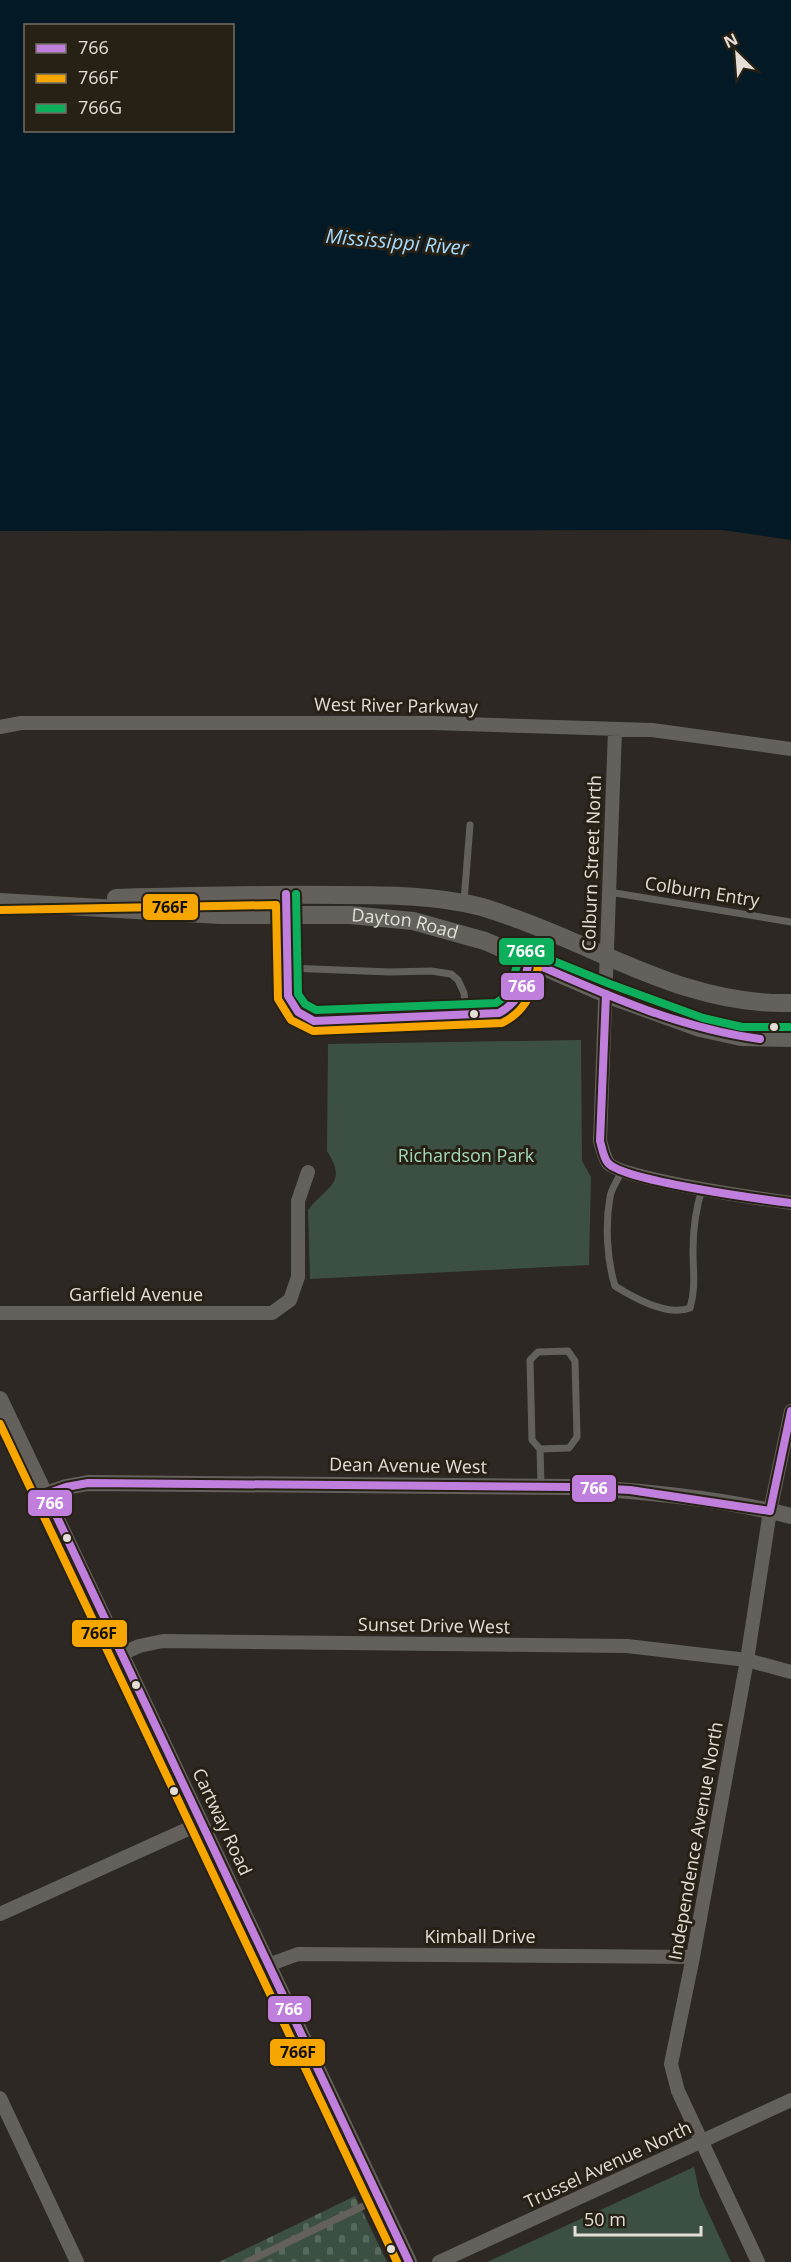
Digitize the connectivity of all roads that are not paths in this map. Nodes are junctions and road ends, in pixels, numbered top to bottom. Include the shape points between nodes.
1 (0, 727) edge
2 (615, 730) junction
3 (791, 749) edge
4 (470, 825) dead end
5 (609, 892) junction
6 (286, 894) junction
7 (0, 901) edge
8 (464, 903) junction
9 (285, 914) junction
10 (791, 922) edge
11 (606, 956) junction
12 (529, 961) junction
13 (287, 968) junction
14 (606, 994) junction
15 (791, 1003) edge
16 (466, 1014) junction
17 (791, 1038) edge
18 (308, 1172) dead end
19 (621, 1172) junction
20 (702, 1189) junction
21 (791, 1203) edge
22 (0, 1313) edge
23 (0, 1398) edge
24 (791, 1411) edge
25 (540, 1449) junction
26 (541, 1488) junction
27 (46, 1494) junction
28 (771, 1511) junction
29 (791, 1516) edge
30 (121, 1654) junction
31 (747, 1660) junction
32 (791, 1672) edge
33 (201, 1823) junction
34 (0, 1914) edge
35 (693, 1957) junction
36 (268, 1965) junction
37 (0, 2098) edge
38 (791, 2100) edge
39 (701, 2142) junction
40 (379, 2199) junction
41 (264, 2258) edge
42 (77, 2262) edge
43 (248, 2262) edge
44 (409, 2262) edge
45 (439, 2262) edge
46 (758, 2262) edge

1 - 2 street, West River Parkway via 21,723 433,723
2 - 3 street, West River Parkway via 684,733
2 - 5 street, Colburn Street North
4 - 8 lane
5 - 10 lane, Colburn Entry
5 - 11 street, Colburn Street North
6 - 7 main road, Dayton Road
6 - 8 main road, Dayton Road via 419,897
6 - 9 lane
7 - 9 main road, Dayton Road via 220,915
8 - 11 main road, Dayton Road
9 - 12 main road, Dayton Road via 413,921 476,938
9 - 13 lane
11 - 14 street, Colburn Street North
11 - 15 main road, Dayton Road via 693,991 748,1001
12 - 14 main road, Dayton Road
12 - 16 lane via 520,996 511,1008 499,1013
13 - 16 lane via 451,974 464,993
13 - 16 lane via 292,1007 302,1017 314,1021
14 - 17 main road, Dayton Road via 721,1034
14 - 19 street, Colburn Street North via 600,1141 608,1163
18 - 22 street, Garfield Avenue via 298,1201 298,1278 290,1300 272,1313
19 - 20 street
19 - 20 lane via 610,1195 610,1271 615,1286 647,1305 690,1308 695,1293 697,1204
20 - 21 street
23 - 27 street, Cartway Road
24 - 28 street, Independence Avenue North
25 - 25 lane via 569,1448 577,1437 575,1361 568,1351 538,1352 530,1360 532,1440
25 - 26 lane
26 - 27 street, Dean Avenue West via 88,1483
26 - 28 street, Dean Avenue West via 630,1490
27 - 30 street, Cartway Road
28 - 29 street, Dean Avenue West
28 - 31 street, Independence Avenue North
30 - 31 street, Sunset Drive West via 162,1641 573,1644
30 - 33 street, Cartway Road
31 - 32 street, Sunset Drive West
31 - 35 street, Independence Avenue North
33 - 34 street
33 - 36 street, Cartway Road
35 - 36 street, Kimball Drive via 298,1954
35 - 39 street, Independence Avenue North via 671,2064 678,2091
36 - 40 street, Cartway Road
37 - 42 street
38 - 39 street, Trussel Avenue North
39 - 45 street, Trussel Avenue North
39 - 46 street, Independence Avenue North
40 - 41 lane
40 - 44 street, Cartway Road
41 - 43 lane

